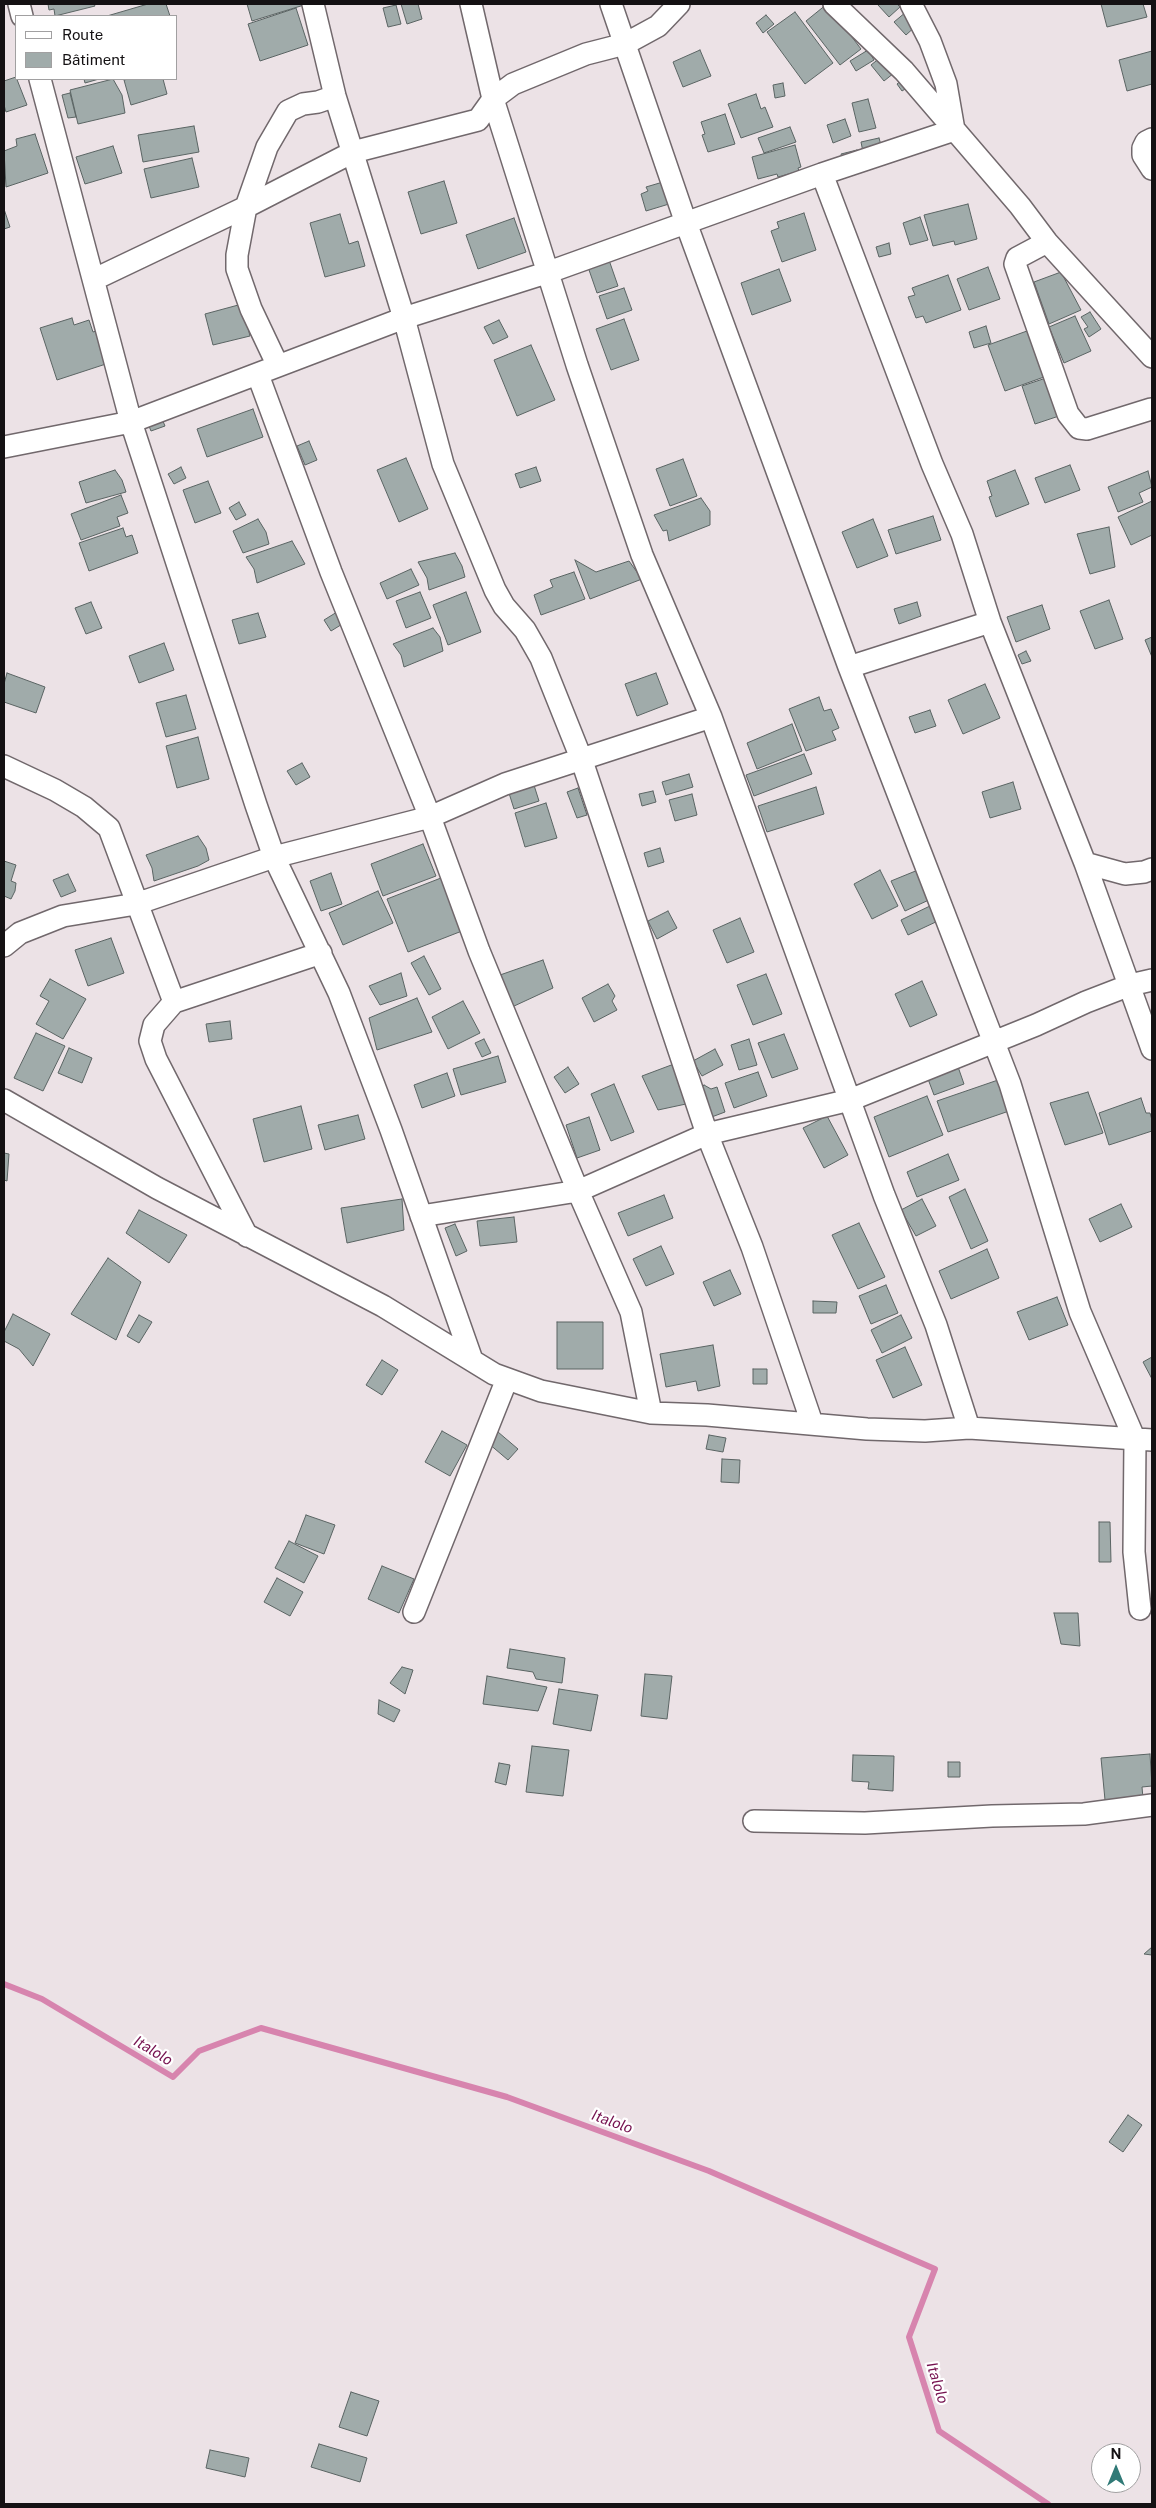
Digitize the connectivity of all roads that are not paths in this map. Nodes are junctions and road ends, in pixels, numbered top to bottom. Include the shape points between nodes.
1 (313, 4) edge
2 (471, 4) edge
3 (611, 4) edge
4 (679, 4) edge
5 (834, 4) edge
6 (910, 4) edge
7 (625, 44) junction
8 (40, 80) edge
9 (335, 96) junction
10 (493, 99) junction
11 (954, 130) junction
12 (1152, 139) edge
13 (353, 152) junction
14 (1152, 170) edge
15 (822, 174) junction
16 (246, 207) junction
17 (686, 223) junction
18 (1047, 242) junction
19 (549, 272) junction
20 (94, 279) junction
21 (404, 318) junction
22 (1152, 356) edge
23 (278, 366) junction
24 (258, 375) junction
25 (1152, 409) edge
26 (131, 422) junction
27 (6, 440) edge
28 (990, 622) junction
29 (849, 667) junction
30 (711, 717) junction
31 (581, 758) junction
32 (4, 766) edge
33 (430, 817) junction
34 (274, 857) junction
35 (1085, 864) junction
36 (1152, 869) edge
37 (136, 904) junction
38 (4, 946) edge
39 (321, 953) junction
40 (1152, 980) edge
41 (1130, 985) junction
42 (174, 1002) junction
43 (993, 1042) junction
44 (1152, 1049) edge
45 (4, 1100) edge
46 (850, 1100) junction
47 (707, 1134) junction
48 (578, 1191) junction
49 (421, 1216) junction
50 (247, 1236) junction
51 (472, 1360) junction
52 (507, 1379) junction
53 (651, 1413) junction
54 (812, 1424) junction
55 (969, 1428) junction
56 (1144, 1440) edge
57 (1140, 1609) dead end
58 (414, 1612) dead end
59 (1152, 1805) edge
60 (754, 1821) dead end

1 - 9 street
2 - 10 street
3 - 7 street
4 - 7 street via 658,26
5 - 11 street via 904,71
6 - 11 street via 930,41 946,84
7 - 10 street via 586,54 513,84
7 - 17 street
8 - 20 street
9 - 13 street
9 - 16 street via 288,111 267,148
10 - 13 street via 478,120
10 - 19 street
11 - 15 street
11 - 18 street
12 - 14 street via 1146,142 1143,155
13 - 16 street
13 - 21 street
15 - 17 street
15 - 28 street via 932,464 962,534
16 - 20 street
16 - 23 street via 237,269 251,309
17 - 19 street
17 - 29 street
18 - 22 street
18 - 25 street via 1017,258 1014,264 1068,414 1079,428 1087,429
19 - 21 street
19 - 30 street via 642,555
20 - 26 street
21 - 23 street
21 - 31 street via 443,464 495,590 541,658
23 - 24 street
24 - 26 street
24 - 33 street via 356,638
26 - 27 street
26 - 34 street
28 - 29 street
28 - 35 street
29 - 43 street
30 - 31 street
30 - 46 street
31 - 33 street via 505,784
31 - 47 street
32 - 37 street via 84,807 109,828
33 - 34 street
33 - 48 street via 479,951
34 - 37 street
34 - 39 street
35 - 36 street via 1125,874
35 - 41 street
37 - 38 street via 63,916 20,933
37 - 42 street
39 - 42 street
39 - 49 street
40 - 41 street
41 - 43 street
41 - 44 street
42 - 50 street via 154,1025 150,1041 156,1059
43 - 46 street
43 - 56 street via 1010,1084 1080,1312
45 - 50 street
46 - 47 street
46 - 55 street via 936,1325
47 - 48 street
47 - 54 street via 752,1246
48 - 49 street
48 - 53 street via 630,1312
49 - 51 street
50 - 51 street via 382,1306
51 - 52 street
52 - 53 street via 540,1391
52 - 58 street
53 - 54 street
54 - 55 street via 915,1431
55 - 56 street
56 - 57 street via 1134,1552
59 - 60 street via 1084,1814 865,1823

